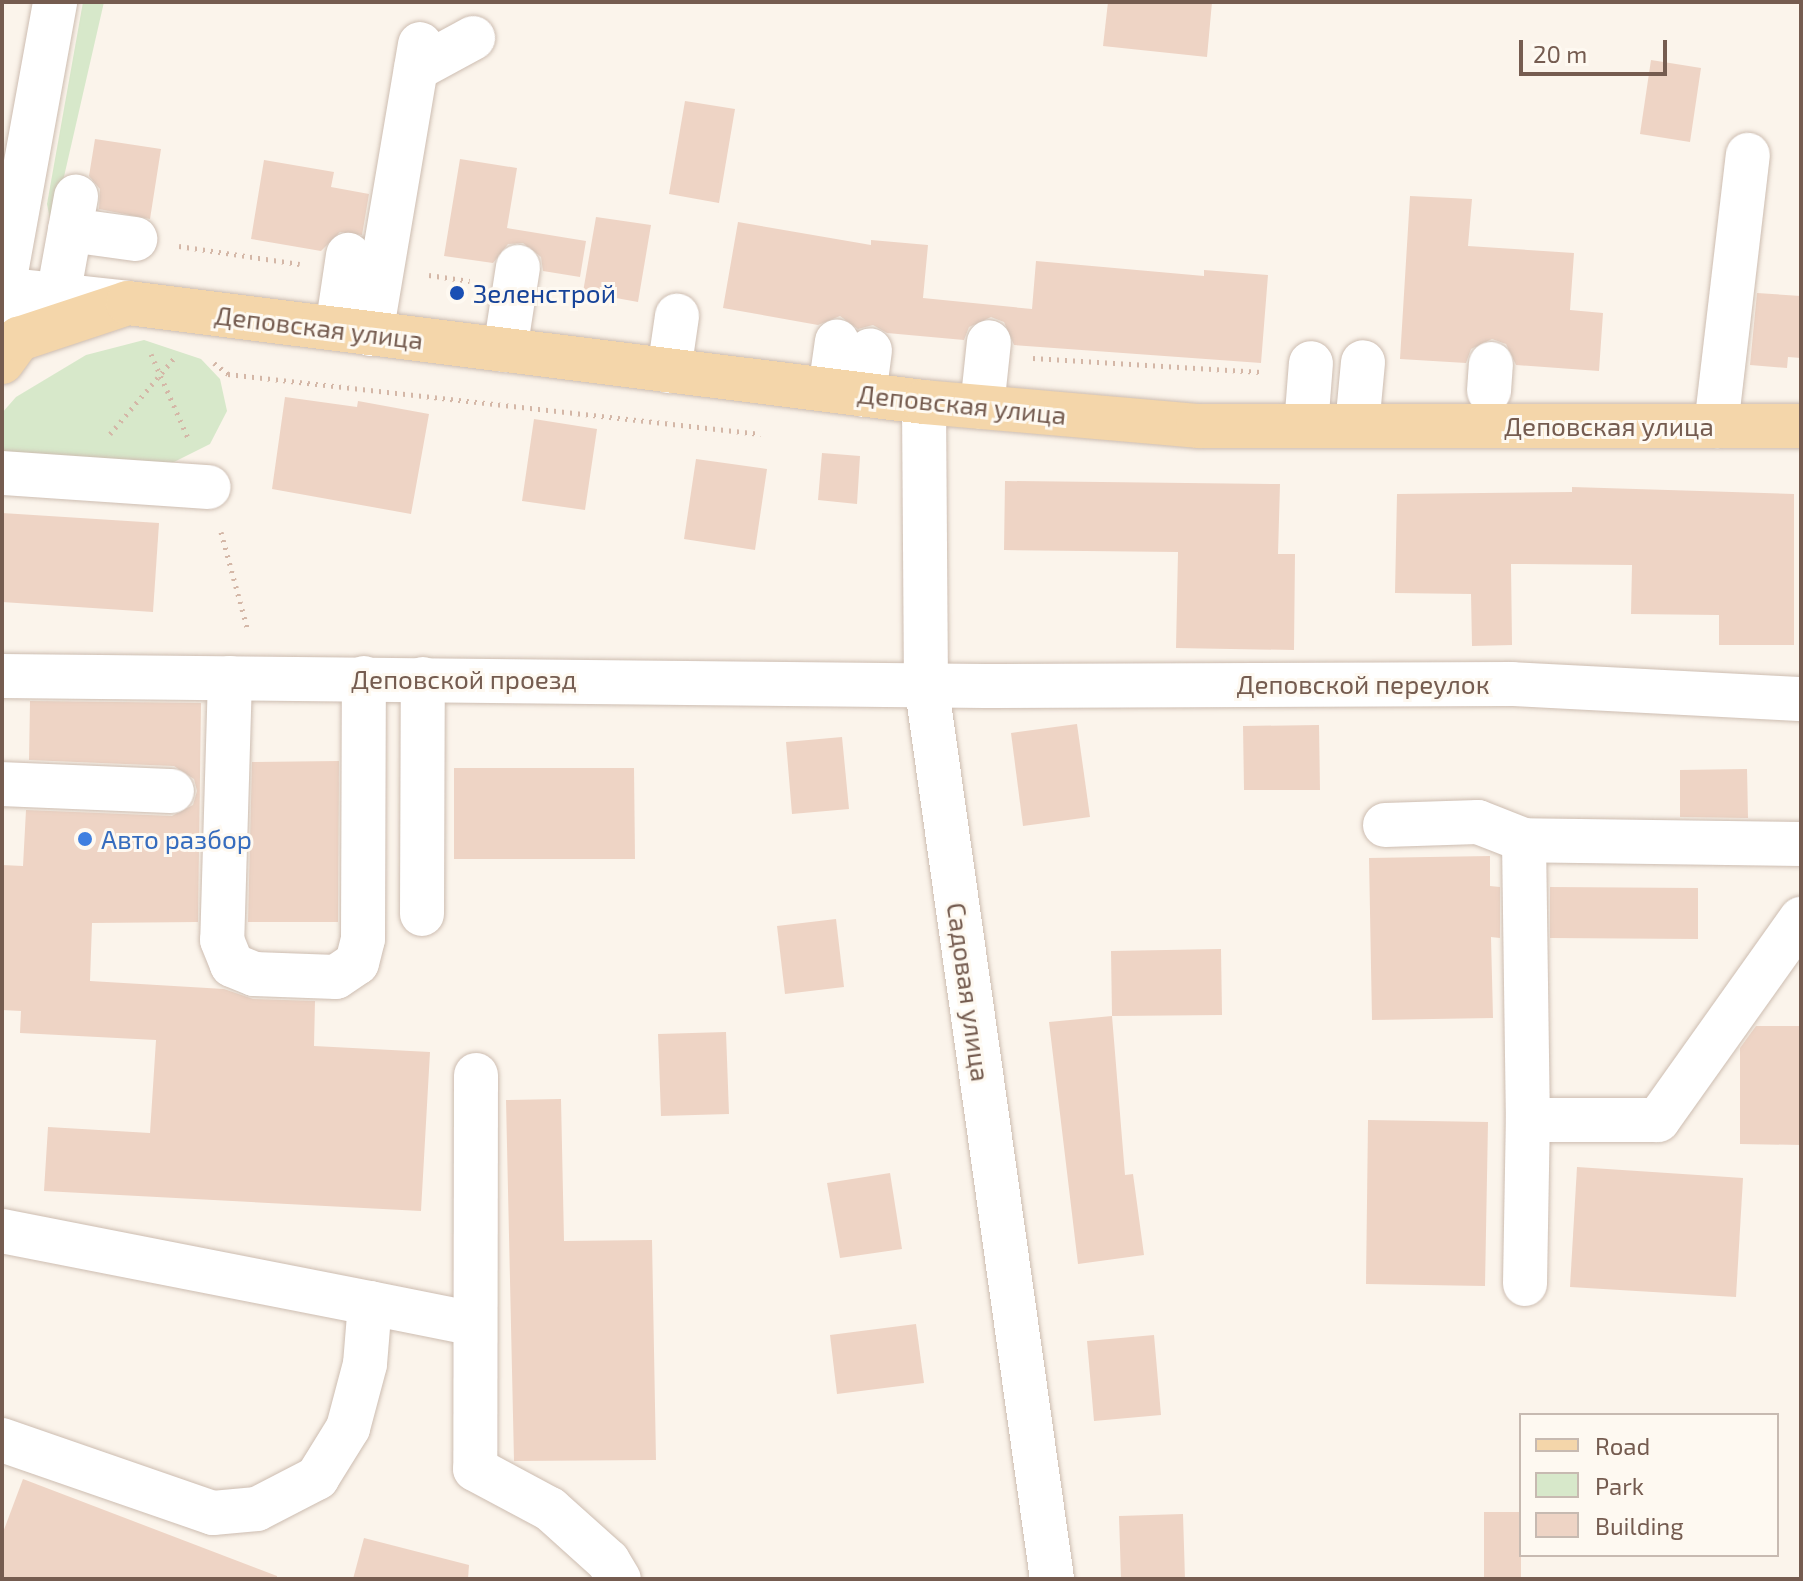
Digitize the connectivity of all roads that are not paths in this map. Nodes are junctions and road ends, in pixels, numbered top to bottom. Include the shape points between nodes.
1 (45, 4) edge
2 (473, 38) dead end
3 (1748, 155) dead end
4 (11, 193) edge
5 (135, 239) dead end
6 (348, 255) dead end
7 (531, 269) dead end
8 (2, 289) edge
9 (58, 296) junction
10 (128, 303) junction
11 (677, 316) dead end
12 (354, 332) junction
13 (1001, 343) dead end
14 (854, 345) dead end
15 (10, 350) edge
16 (518, 352) junction
17 (1363, 362) dead end
18 (1311, 363) dead end
19 (669, 371) junction
20 (847, 392) junction
21 (924, 402) junction
22 (995, 408) junction
23 (1306, 426) junction
24 (1357, 426) junction
25 (1716, 426) junction
26 (1801, 426) edge
27 (2, 473) edge
28 (209, 487) dead end
29 (2, 676) edge
30 (230, 678) junction
31 (364, 678) junction
32 (423, 679) junction
33 (926, 682) junction
34 (1801, 699) edge
35 (2, 784) edge
36 (172, 791) dead end
37 (1385, 825) dead end
38 (1524, 840) junction
39 (1801, 844) edge
40 (422, 914) dead end
41 (1801, 919) edge
42 (476, 1075) dead end
43 (1528, 1120) junction
44 (2, 1231) edge
45 (1525, 1284) dead end
46 (370, 1303) junction
47 (475, 1324) junction
48 (2, 1440) edge
49 (619, 1579) edge
50 (1052, 1579) edge

1 - 4 street
2 - 12 street via 418,56
3 - 25 street
4 - 8 street
5 - 9 street via 73,213
6 - 12 street
7 - 16 street
8 - 9 street, Деповская улица
8 - 15 street
9 - 10 street, Деповская улица
10 - 12 main road, Деповская улица
10 - 15 main road, Деповская улица
11 - 19 street
12 - 16 main road, Деповская улица
13 - 22 street
14 - 20 street
16 - 19 main road, Деповская улица
17 - 24 street
18 - 23 street
19 - 20 main road, Деповская улица
20 - 21 main road, Деповская улица
21 - 22 main road, Деповская улица
21 - 33 street, Садовая улица
22 - 23 main road, Деповская улица via 1198,426
23 - 24 main road, Деповская улица
24 - 25 main road, Деповская улица
25 - 26 main road, Деповская улица
27 - 28 street
29 - 30 street, Деповской проезд
30 - 31 street, Деповской проезд
30 - 31 street via 222,940 232,965 254,974 336,977 357,963 363,939
31 - 32 street, Деповской проезд
32 - 33 street, Деповской проезд
32 - 40 street
33 - 34 street, Деповской переулок via 1512,684
33 - 50 street, Садовая улица
35 - 36 street
37 - 38 street via 1478,822
38 - 39 street
38 - 43 street
41 - 43 street via 1658,1120
42 - 47 street
43 - 45 street
44 - 46 street
46 - 47 street
46 - 48 street via 365,1364 348,1428 317,1478 257,1509 213,1513
47 - 49 street via 475,1469 550,1509 608,1561

